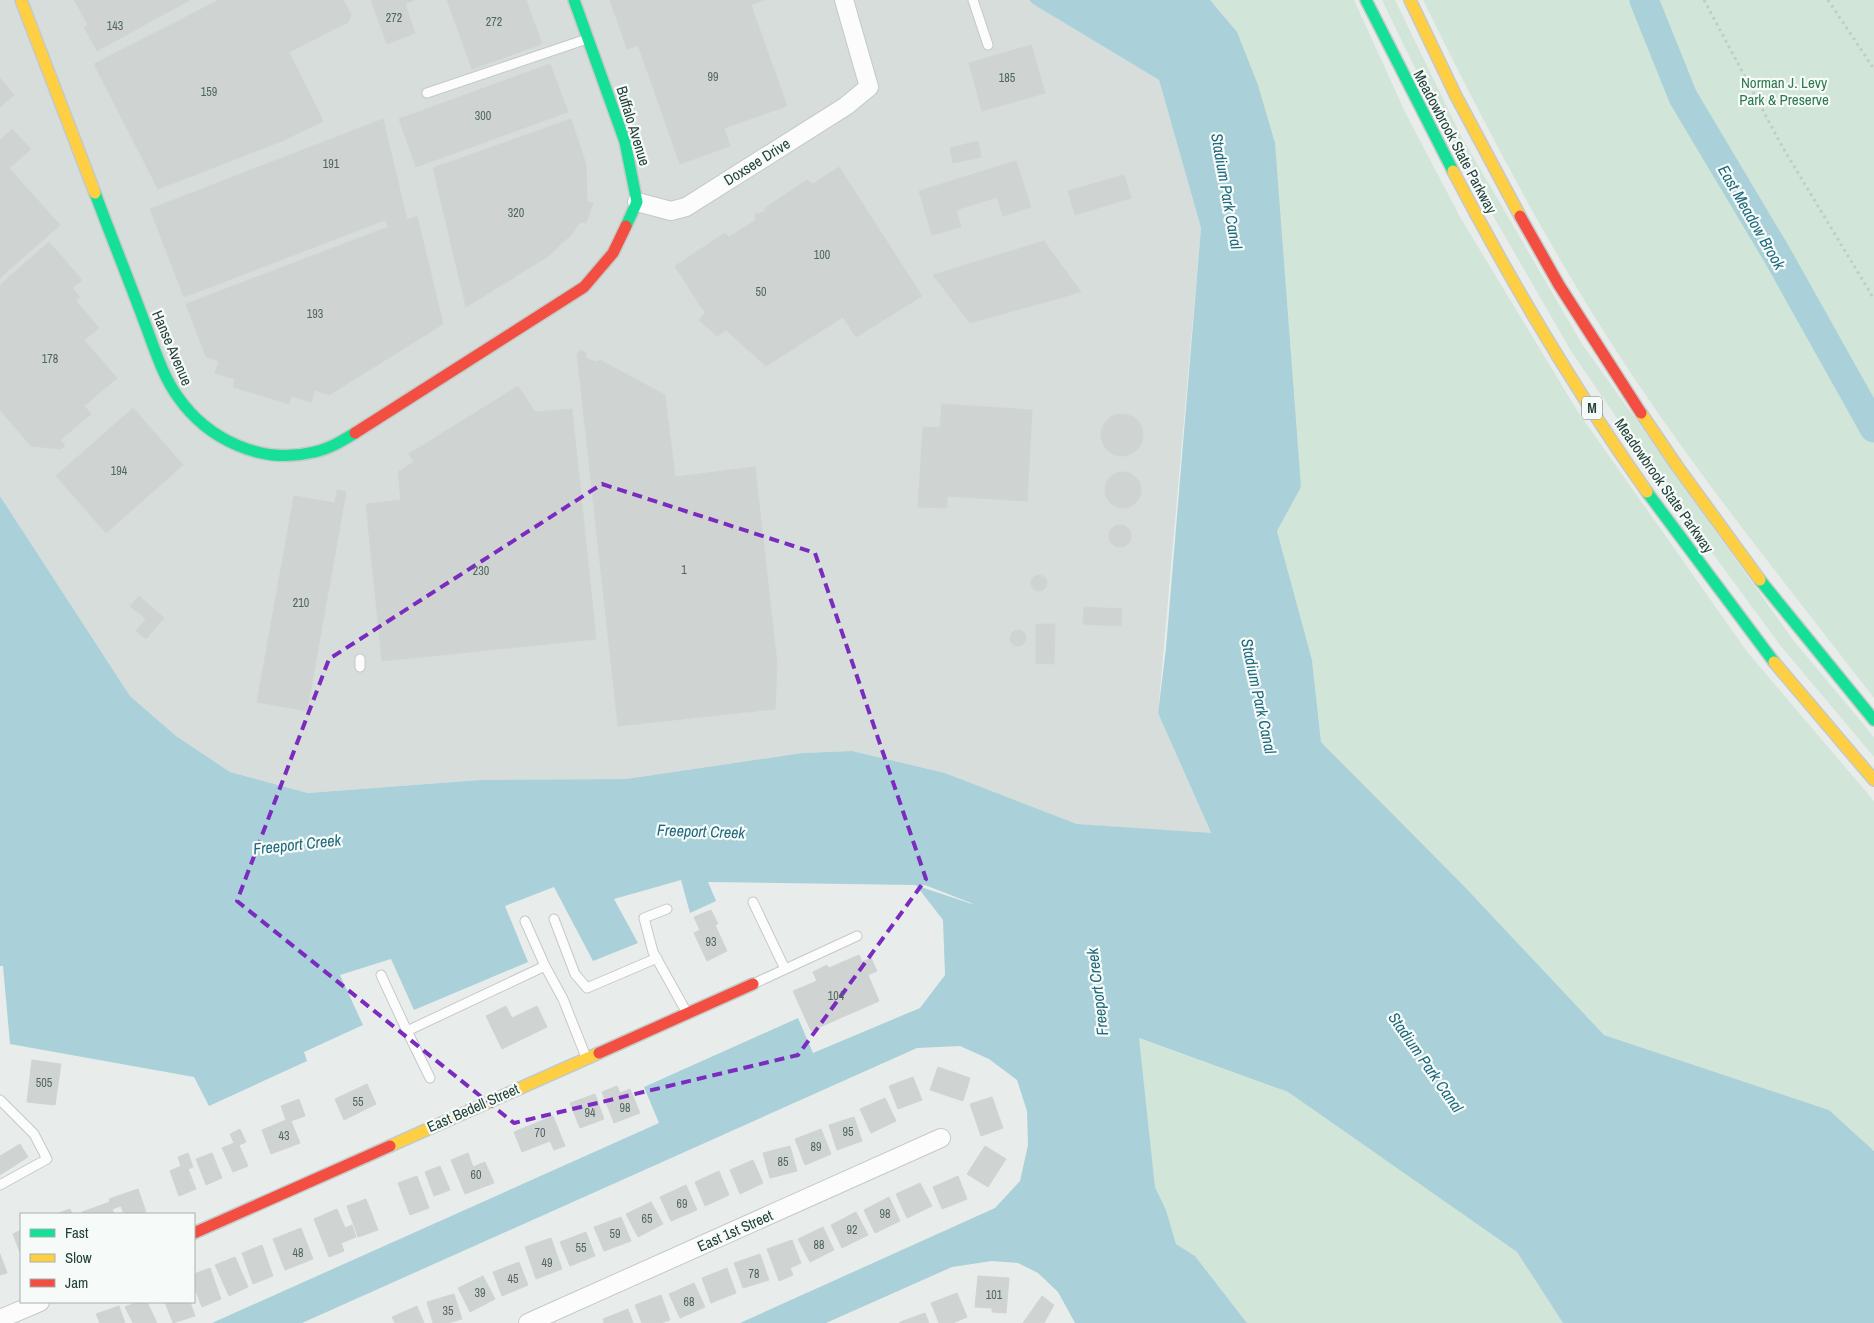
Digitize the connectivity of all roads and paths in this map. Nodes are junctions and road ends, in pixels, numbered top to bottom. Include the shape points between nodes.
1 (21, 0) edge
2 (574, 0) edge
3 (844, 0) edge
4 (973, 0) edge
5 (1366, 0) edge
6 (1410, 0) edge
7 (1704, 0) edge
8 (1828, 0) edge
9 (588, 38) junction
10 (988, 46) dead end
11 (1874, 69) edge
12 (426, 92) dead end
13 (637, 202) junction
14 (1874, 299) edge
15 (1874, 720) edge
16 (1874, 780) edge
17 (753, 902) dead end
18 (667, 909) dead end
19 (554, 919) dead end
20 (526, 921) dead end
21 (857, 936) dead end
22 (657, 958) junction
23 (545, 966) junction
24 (785, 969) junction
25 (381, 975) dead end
26 (753, 984) joint
27 (687, 1013) junction
28 (407, 1031) junction
29 (586, 1058) junction
30 (430, 1078) dead end
31 (0, 1100) edge
32 (941, 1138) dead end
33 (0, 1185) edge
34 (195, 1233) edge
35 (38, 1303) edge
36 (0, 1319) edge
37 (528, 1323) edge

1 - 13 main road, Hanse Avenue via 166,378 186,412 200,424 230,443 262,454 290,456 313,452 358,432 584,287 613,253
2 - 9 main road, Buffalo Avenue
3 - 13 street, Doxsee Drive via 869,87 846,106 686,207 671,211
4 - 10 lane
5 - 16 main road, Meadowbrook State Parkway / M via 1448,164 1518,289 1609,435 1763,647
6 - 15 main road, Meadowbrook State Parkway via 1495,172 1585,326 1679,469 1775,599
7 - 14 path via 1783,148
8 - 11 path
9 - 12 lane
9 - 13 main road, Buffalo Avenue via 625,142
17 - 24 lane
18 - 22 lane via 644,918
19 - 22 lane via 576,974 587,988
20 - 23 lane
21 - 24 lane
22 - 27 lane
23 - 28 lane
23 - 29 lane via 563,999
24 - 26 lane
25 - 28 lane
26 - 27 main road, East Bedell Street
27 - 29 main road, East Bedell Street
28 - 30 lane
29 - 34 main road, East Bedell Street
31 - 33 lane via 34,1134 47,1159
32 - 37 street, East 1st Street
35 - 36 street

